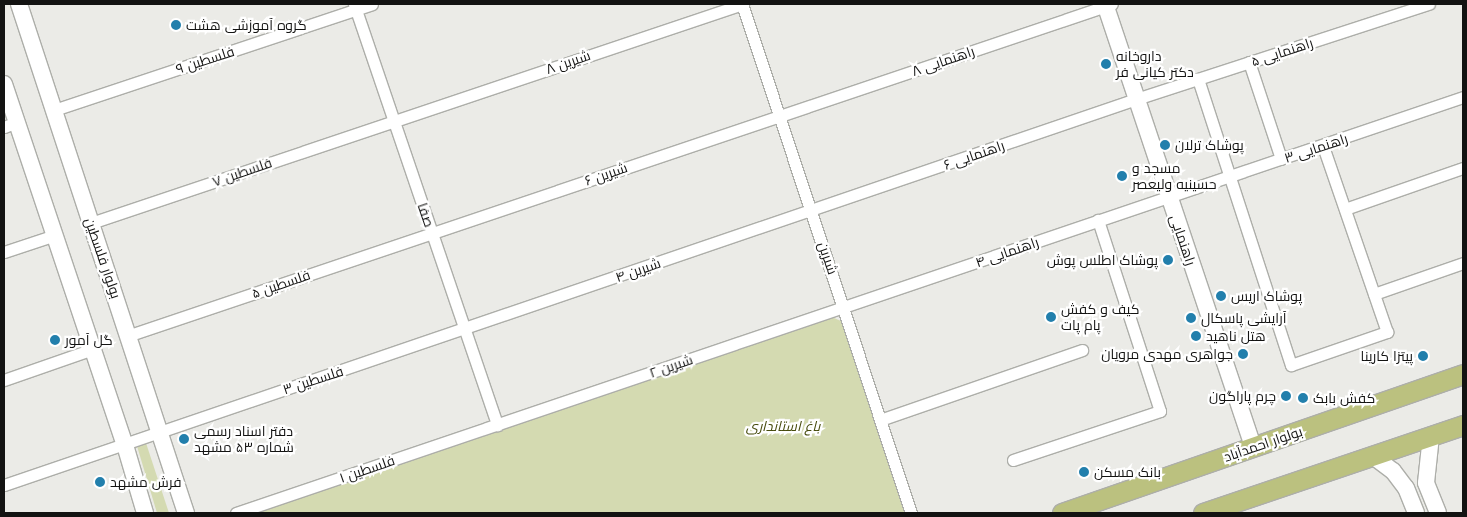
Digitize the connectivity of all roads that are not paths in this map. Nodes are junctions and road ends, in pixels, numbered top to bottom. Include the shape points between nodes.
1 (19, 4) edge
2 (372, 4) edge
3 (742, 4) edge
4 (1107, 4) edge
5 (1429, 4) edge
6 (355, 6) edge
7 (1249, 62) junction
8 (1198, 79) junction
9 (4, 84) edge
10 (1463, 97) edge
11 (1136, 100) junction
12 (54, 110) junction
13 (780, 116) junction
14 (394, 121) junction
15 (10, 124) edge
16 (1323, 146) junction
17 (1281, 159) junction
18 (1463, 168) edge
19 (1230, 176) junction
20 (1168, 196) junction
21 (1344, 209) junction
22 (812, 211) junction
23 (1098, 220) junction
24 (91, 223) junction
25 (432, 233) junction
26 (55, 235) junction
27 (4, 252) edge
28 (1463, 263) edge
29 (1374, 294) junction
30 (845, 307) junction
31 (464, 330) junction
32 (130, 334) junction
33 (93, 349) junction
34 (1082, 350) dead end
35 (1463, 374) edge
36 (4, 380) edge
37 (880, 420) junction
38 (497, 425) junction
39 (1463, 425) edge
40 (161, 430) junction
41 (1431, 436) junction
42 (125, 445) junction
43 (1253, 447) junction
44 (1373, 456) junction
45 (1013, 460) dead end
46 (1426, 483) junction
47 (4, 485) edge
48 (1406, 488) junction
49 (145, 513) edge
50 (186, 513) edge
51 (236, 513) edge
52 (911, 513) edge
53 (1062, 513) edge
54 (1203, 513) edge
55 (1416, 513) edge
56 (1438, 513) edge

1 - 12 main road, بولوار فلسطین
2 - 6 street, فلسطین ۹
3 - 13 street, شیرین
3 - 14 street, شیرین ۸
4 - 11 main road, راهنمایی
4 - 13 street, راهنمایی ۸
5 - 7 street, راهنمایی ۵
6 - 12 street, فلسطین ۹
6 - 14 street, صفا
7 - 8 street, راهنمایی ۵
7 - 17 street
8 - 11 street, راهنمایی ۵
8 - 19 street
9 - 15 main road
10 - 16 street, راهنمایی ۳
11 - 20 main road, راهنمایی
11 - 22 street, راهنمایی ۶
12 - 24 main road, بولوار فلسطین
13 - 22 street, شیرین
13 - 25 street, شیرین ۶
14 - 24 street, فلسطین ۷
14 - 25 street, صفا
15 - 26 main road
16 - 17 street, راهنمایی ۳
16 - 21 street
17 - 19 street, راهنمایی ۳
18 - 21 street
19 - 20 street, راهنمایی ۳
19 - 29 street via 1291,365 1387,332
20 - 23 street, راهنمایی ۴
20 - 43 main road, راهنمایی
21 - 29 street
22 - 30 street, شیرین
22 - 31 street, شیرین ۴
23 - 30 street, راهنمایی ۴
23 - 45 street via 1160,411
24 - 32 main road, بولوار فلسطین
25 - 31 street, صفا
25 - 32 street, فلسطین ۵
26 - 27 street
26 - 33 main road
28 - 29 street
30 - 37 street, شیرین
30 - 38 street, شیرین ۲
31 - 38 street, صفا
31 - 40 street, فلسطین ۳
32 - 40 main road, بولوار فلسطین
33 - 36 street
33 - 42 main road
34 - 37 street
35 - 43 main road, بولوار احمدآباد
37 - 52 street, شیرین
38 - 51 street, فلسطین ۱
39 - 41 main road
40 - 42 street, فلسطین ۳
40 - 50 main road, بولوار فلسطین
41 - 44 main road
41 - 46 main road
42 - 47 street, فلسطین ۳
42 - 49 main road
43 - 53 main road, بولوار احمدآباد
44 - 48 main road via 1393,471
44 - 54 main road
46 - 48 main road via 1417,477 1407,482
46 - 56 main road
48 - 55 main road

